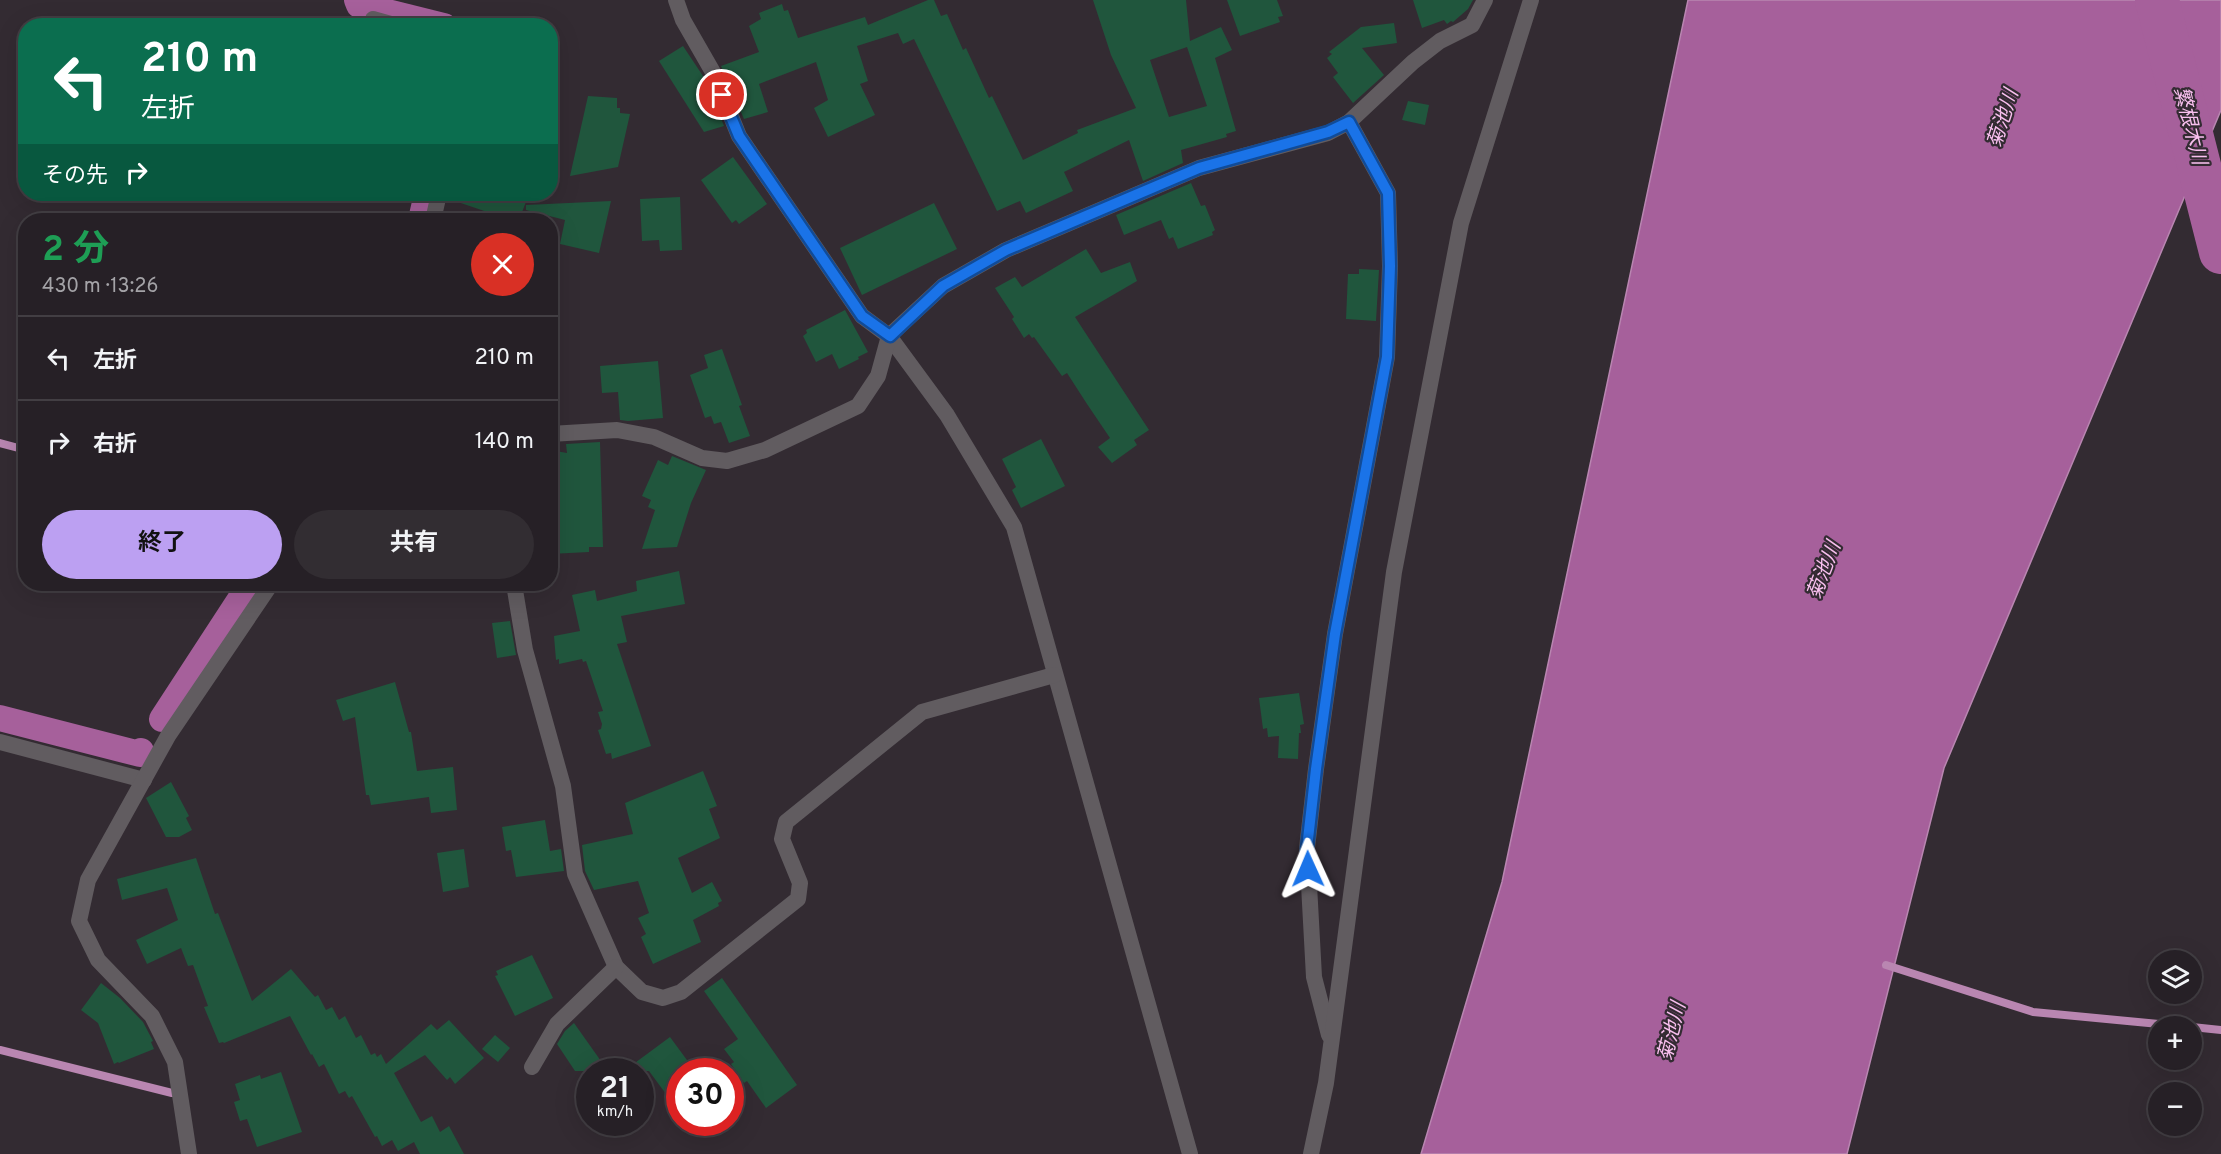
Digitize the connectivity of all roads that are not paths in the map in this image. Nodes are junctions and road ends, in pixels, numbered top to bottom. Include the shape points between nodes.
1 (676, 0) edge
2 (1485, 0) edge
3 (1532, 0) edge
4 (1349, 122) junction
5 (890, 336) junction
6 (558, 434) edge
7 (267, 591) edge
8 (515, 591) edge
9 (1054, 675) junction
10 (0, 742) edge
11 (144, 780) junction
12 (616, 967) junction
13 (1331, 1042) junction
14 (532, 1067) dead end
15 (189, 1154) edge
16 (1190, 1154) edge
17 (1311, 1154) edge

1 - 5 street via 714,74 739,136 862,316
2 - 4 street via 1472,25 1440,41 1413,62
3 - 13 street via 1461,223 1445,304 1394,572
4 - 5 street via 1328,132 1199,168 1006,250 943,286
4 - 13 street via 1388,193 1390,266 1387,357 1335,634 1307,848 1314,977
5 - 6 street via 878,376 858,406 765,450 727,461 702,458 654,436 617,430
5 - 9 street via 946,416 1014,526
7 - 11 street via 168,736
8 - 12 street via 525,650 563,786 575,874
9 - 12 street via 922,712 786,822 782,839 800,883 798,899 681,992 663,998 642,993
9 - 16 street
10 - 11 street
11 - 15 street via 88,880 79,921 98,960 152,1016 175,1062
12 - 14 street via 557,1024
13 - 17 street

